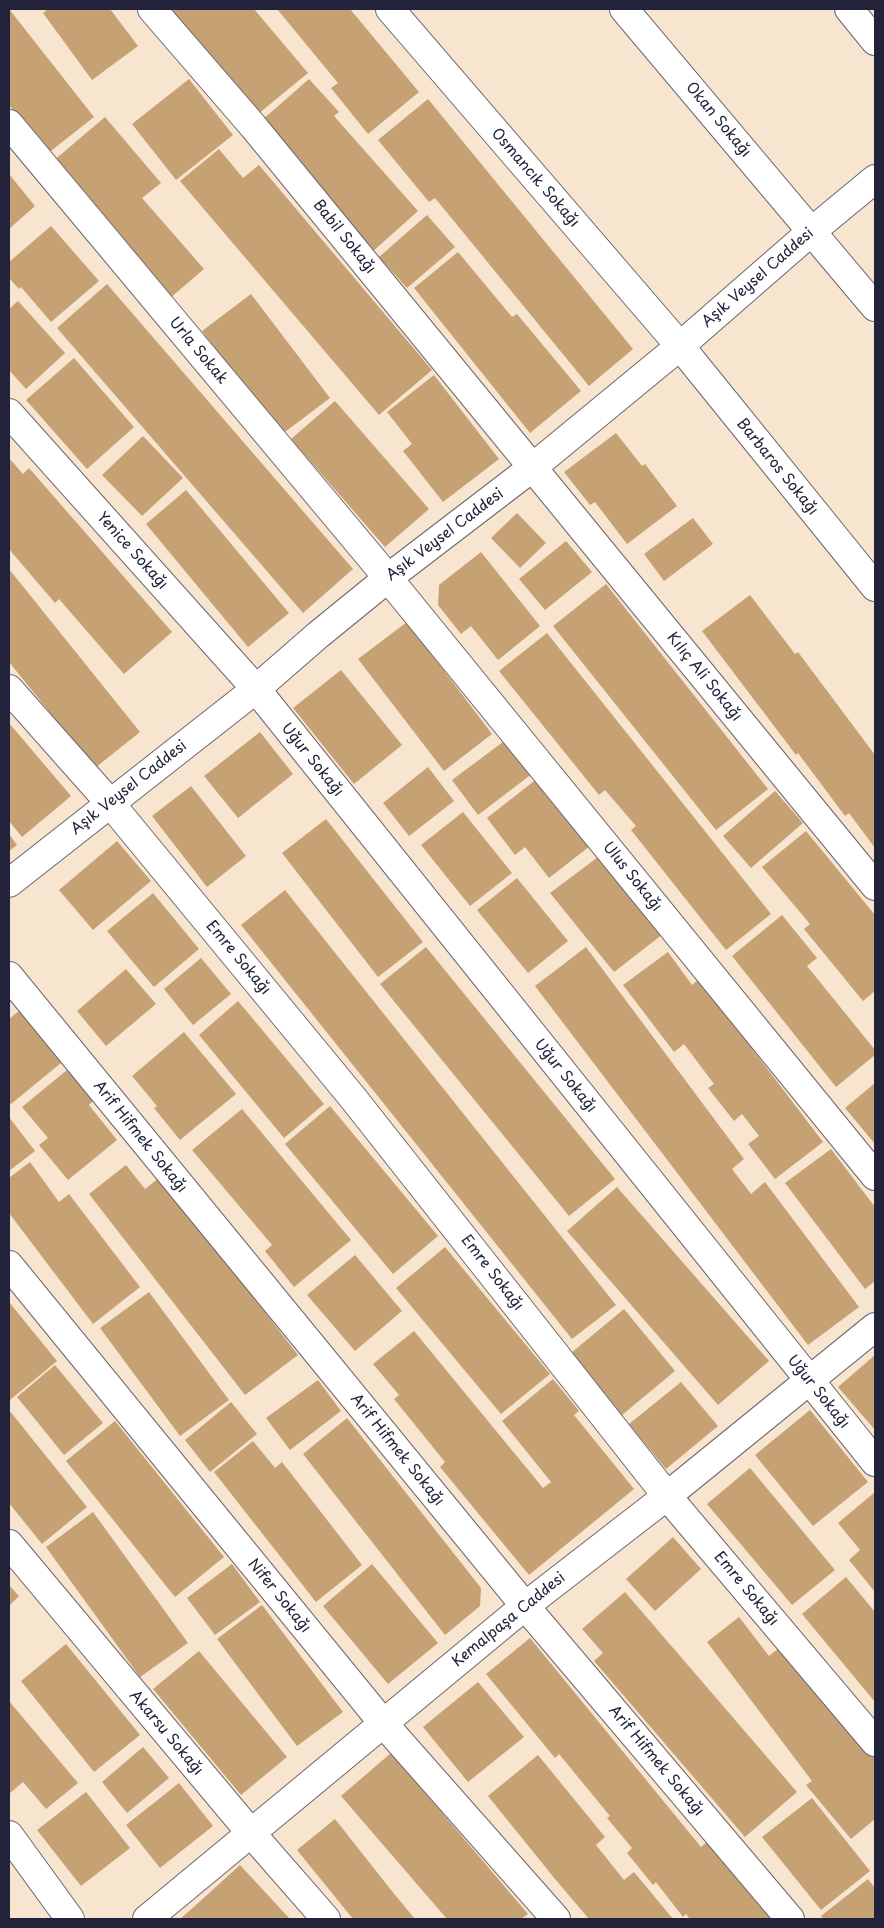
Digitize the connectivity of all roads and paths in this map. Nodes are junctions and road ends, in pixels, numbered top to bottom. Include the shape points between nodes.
1 (152, 9) edge
2 (390, 9) edge
3 (624, 9) edge
4 (849, 9) edge
5 (875, 41) edge
6 (9, 124) edge
7 (875, 179) edge
8 (812, 231) junction
9 (875, 307) edge
10 (680, 346) junction
11 (9, 413) edge
12 (533, 467) junction
13 (388, 578) junction
14 (875, 587) edge
15 (9, 689) edge
16 (256, 689) junction
17 (110, 803) junction
18 (9, 883) edge
19 (875, 886) edge
20 (9, 976) edge
21 (875, 1176) edge
22 (9, 1266) edge
23 (875, 1327) edge
24 (809, 1381) junction
25 (875, 1462) edge
26 (668, 1496) junction
27 (9, 1544) edge
28 (525, 1606) junction
29 (383, 1723) junction
30 (875, 1742) edge
31 (250, 1832) junction
32 (9, 1835) edge
33 (70, 1919) edge
34 (147, 1919) edge
35 (326, 1919) edge
36 (556, 1919) edge
37 (790, 1919) edge

1 - 12 street, Babil Sokağı
2 - 10 street, Osmancık Sokağı
3 - 8 street, Okan Sokağı
4 - 5 street
6 - 13 street, Urla Sokak
7 - 8 street, Aşık Veysel Caddesi
8 - 9 street, Okan Sokağı
8 - 10 street, Aşık Veysel Caddesi
10 - 12 street, Aşık Veysel Caddesi
10 - 14 street, Barbaros Sokağı
11 - 16 street, Yenice Sokağı
12 - 13 street, Aşık Veysel Caddesi
12 - 19 street, Kılıç Ali Sokağı
13 - 16 street, Aşık Veysel Caddesi
13 - 21 street, Ulus Sokağı
15 - 17 street, Emre Sokağı
16 - 17 street, Aşık Veysel Caddesi
16 - 24 street, Uğur Sokağı
17 - 18 street, Aşık Veysel Caddesi
17 - 26 street, Emre Sokağı via 353,1098
20 - 28 street, Arif Hifmek Sokağı
22 - 29 street, Nifer Sokağı
23 - 24 street, Kemalpaşa Caddesi
24 - 25 street, Uğur Sokağı
24 - 26 street, Kemalpaşa Caddesi
26 - 28 street, Kemalpaşa Caddesi
26 - 30 street, Emre Sokağı
27 - 31 street, Akarsu Sokağı
28 - 29 street, Kemalpaşa Caddesi
28 - 37 street, Arif Hifmek Sokağı
29 - 31 street, Kemalpaşa Caddesi
29 - 36 street, Nifer Sokağı
31 - 34 street, Kemalpaşa Caddesi
31 - 35 street, Akarsu Sokağı
32 - 33 street

